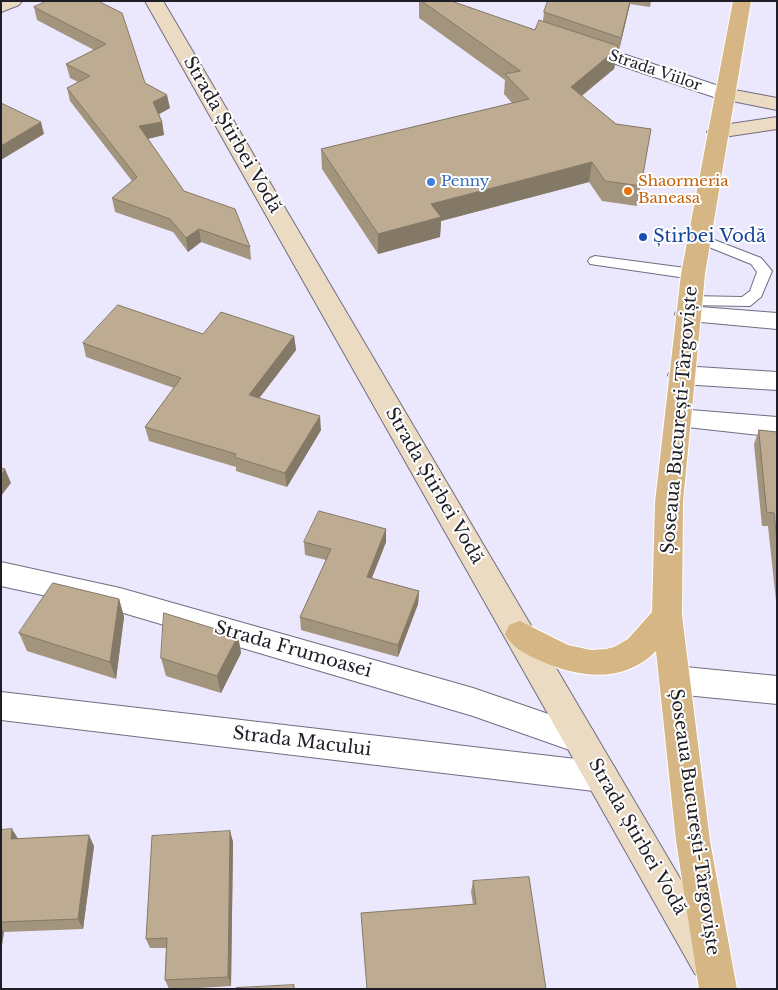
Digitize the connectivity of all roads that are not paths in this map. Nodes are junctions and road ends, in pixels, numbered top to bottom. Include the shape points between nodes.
1 (13, 1) edge
2 (154, 1) edge
3 (742, 1) edge
4 (1, 7) edge
5 (568, 42) edge
6 (724, 94) junction
7 (777, 104) edge
8 (777, 123) edge
9 (717, 132) junction
10 (699, 238) junction
11 (595, 261) dead end
12 (690, 296) junction
13 (777, 320) edge
14 (681, 375) junction
15 (777, 380) edge
16 (678, 418) junction
17 (777, 427) edge
18 (1, 574) edge
19 (667, 615) junction
20 (520, 634) junction
21 (675, 680) junction
22 (777, 690) edge
23 (1, 706) edge
24 (581, 740) junction
25 (602, 777) junction
26 (716, 980) edge

1 - 4 main road
2 - 20 main road, Strada Știrbei Vodă
3 - 6 main road, Șoseaua București-Târgoviște
5 - 6 street, Strada Viilor
6 - 7 main road, Strada Viilor
6 - 9 main road, Șoseaua București-Târgoviște
8 - 9 main road
9 - 10 main road, Șoseaua București-Târgoviște
10 - 12 main road, Șoseaua București-Târgoviște
10 - 12 lane via 756,262 765,271 756,294 746,302
11 - 12 lane
12 - 13 street
12 - 14 main road, Șoseaua București-Târgoviște
14 - 15 street
14 - 16 main road, Șoseaua București-Târgoviște
16 - 17 street
16 - 19 main road, Șoseaua București-Târgoviște via 669,502
18 - 24 street, Strada Frumoasei via 120,600 473,702
19 - 20 main road via 634,653 607,664 573,660 544,650
19 - 21 main road, Șoseaua București-Târgoviște
20 - 24 main road, Strada Știrbei Vodă
21 - 22 street
21 - 26 main road, Șoseaua București-Târgoviște via 693,841
23 - 25 street, Strada Macului
24 - 25 main road, Strada Știrbei Vodă
25 - 26 main road, Strada Știrbei Vodă

